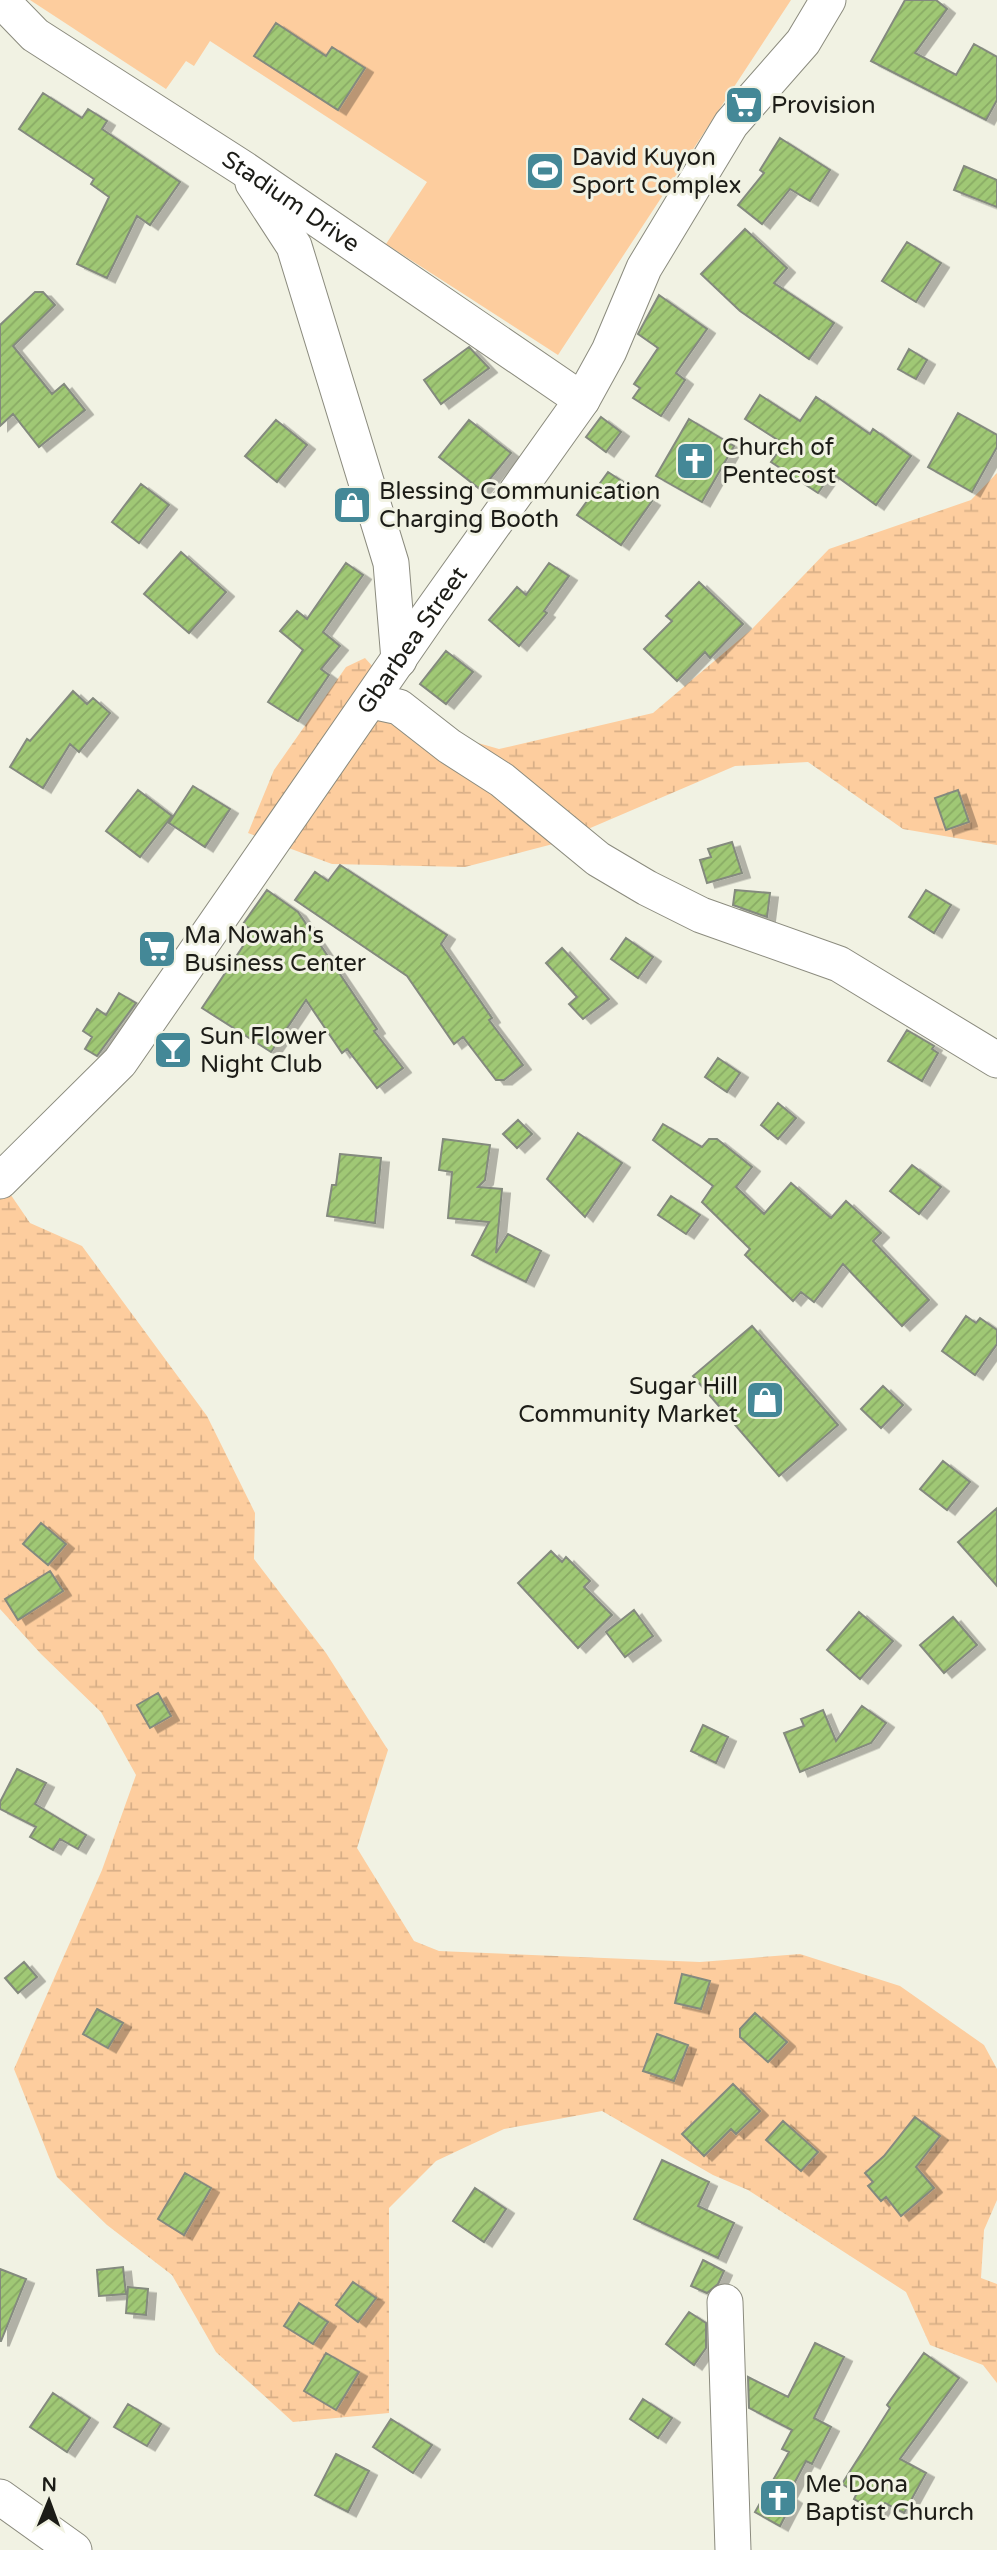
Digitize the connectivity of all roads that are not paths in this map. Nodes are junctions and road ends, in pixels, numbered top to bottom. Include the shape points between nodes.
1 (1, 0) edge
2 (828, 0) edge
3 (244, 169) junction
4 (582, 400) junction
5 (399, 660) junction
6 (371, 701) junction
7 (997, 1060) edge
8 (0, 1181) edge
9 (725, 2302) dead end
10 (0, 2497) edge
11 (74, 2550) edge
12 (733, 2550) edge

1 - 3 street, Stadium Drive via 34,35
2 - 4 street, Gbarbea Street via 803,42 724,135 644,268 609,351
3 - 4 street, Stadium Drive
3 - 5 street via 294,246 391,563
4 - 5 street, Gbarbea Street
5 - 6 street, Gbarbea Street
6 - 7 street via 398,707 502,780 598,859 647,888 701,915 839,964
6 - 8 street, Gbarbea Street via 120,1062
9 - 12 street
10 - 11 street

